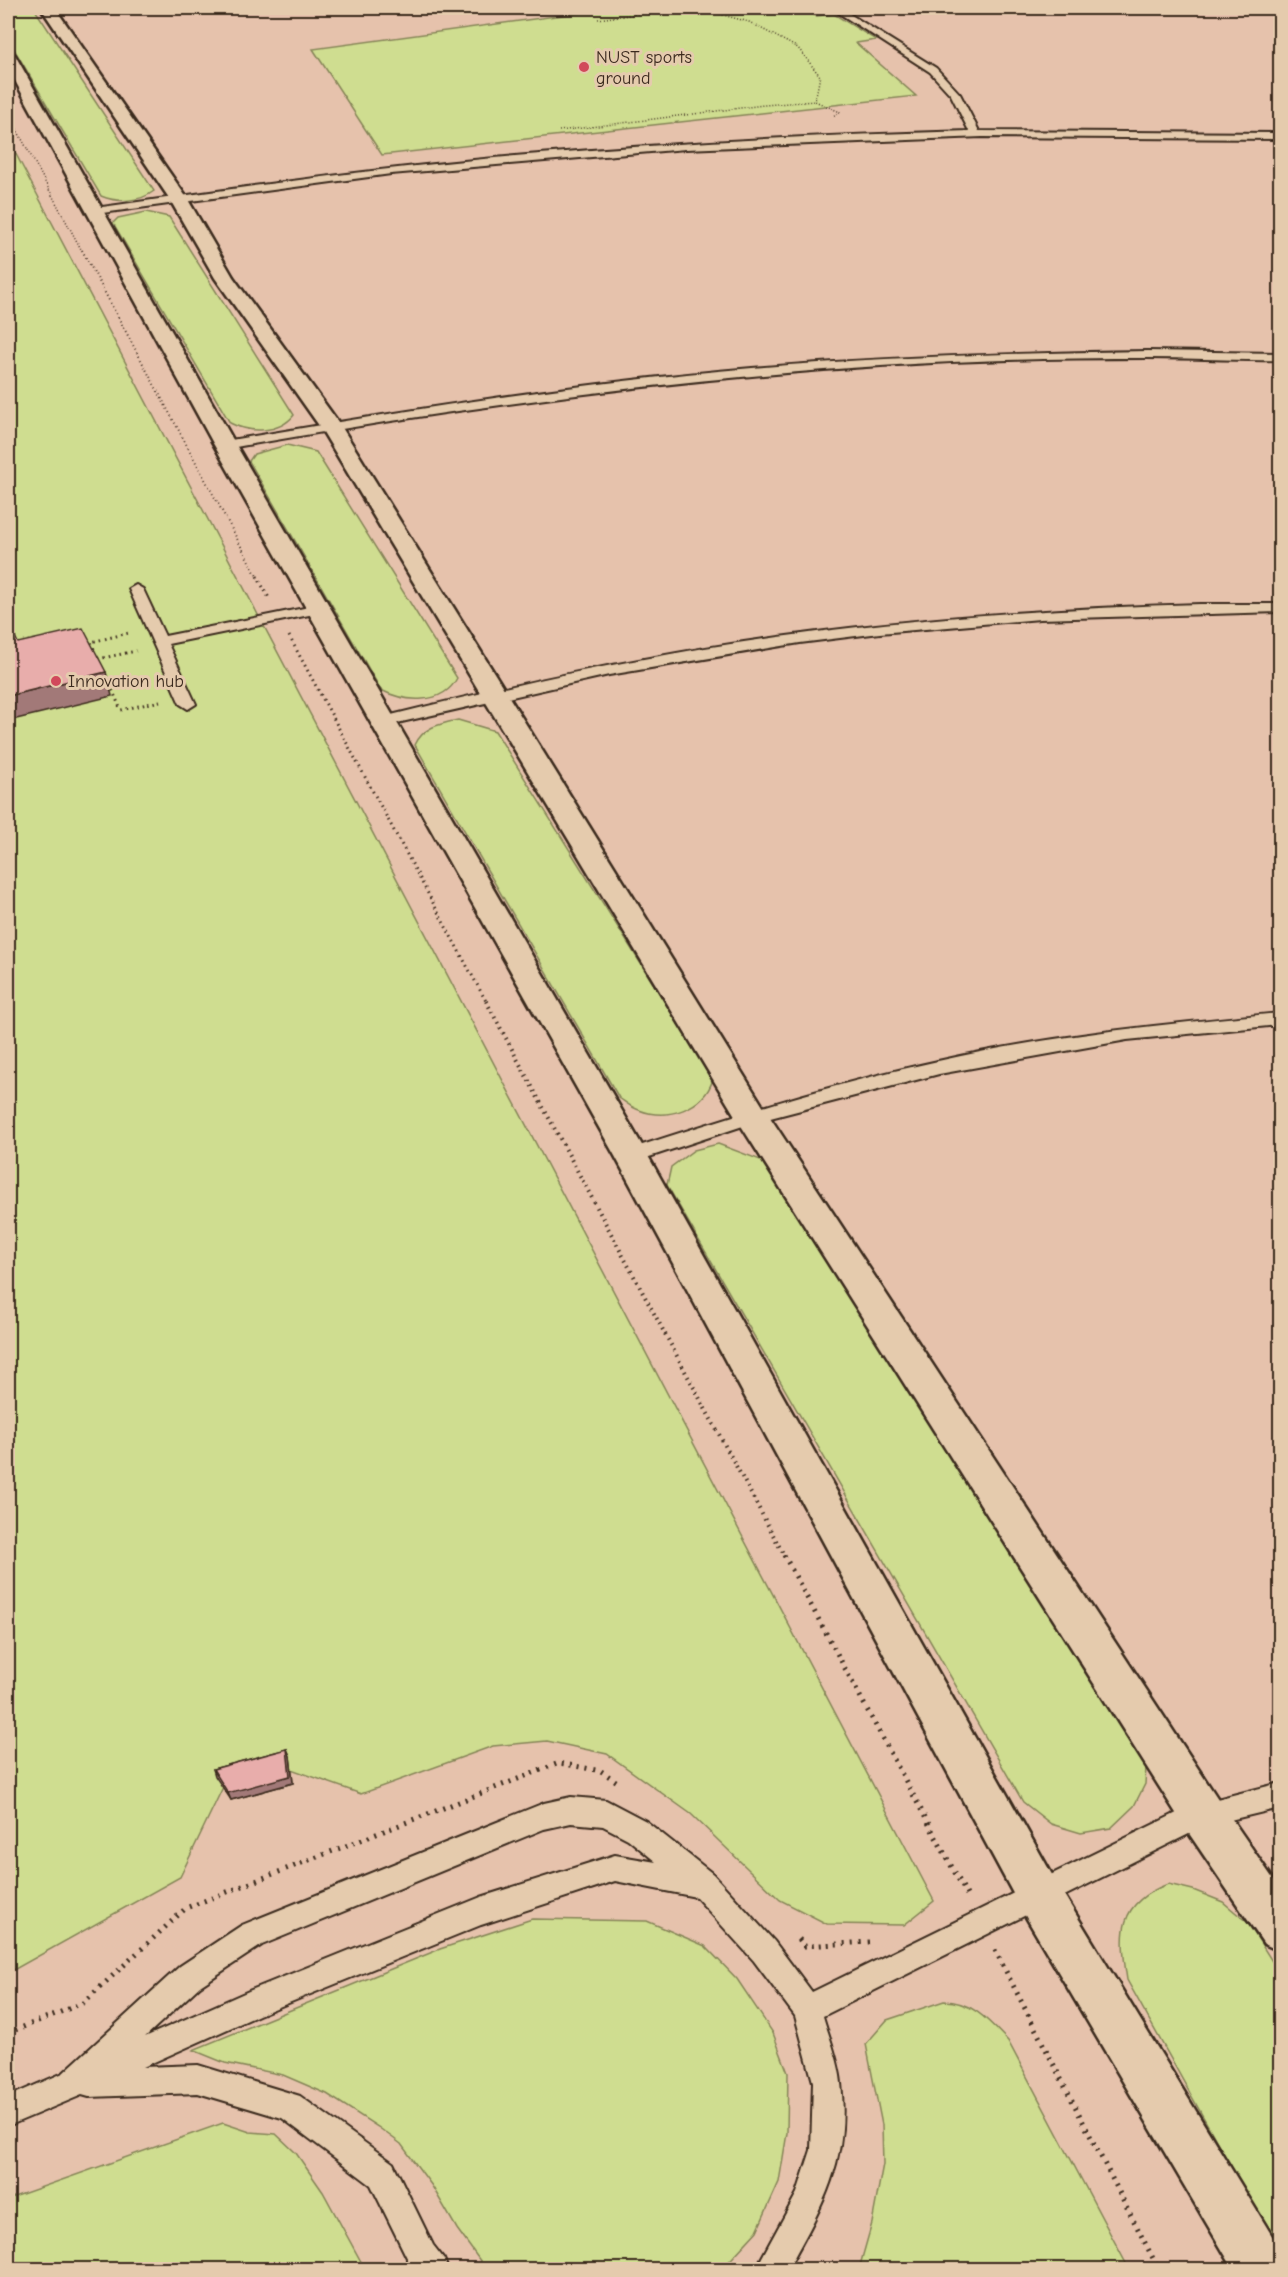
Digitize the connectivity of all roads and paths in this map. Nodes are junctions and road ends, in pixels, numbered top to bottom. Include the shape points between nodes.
1 (48, 8) edge
2 (835, 8) edge
3 (598, 19) dead end
4 (8, 55) edge
5 (815, 101) junction
6 (8, 113) edge
7 (830, 117) dead end
8 (560, 131) dead end
9 (975, 133) junction
10 (1281, 136) edge
11 (178, 198) junction
12 (95, 211) junction
13 (1281, 357) edge
14 (330, 426) junction
15 (225, 445) junction
16 (135, 590) dead end
17 (1281, 608) edge
18 (319, 609) junction
19 (279, 617) junction
20 (156, 635) junction
21 (98, 659) edge
22 (107, 680) edge
23 (495, 694) junction
24 (186, 700) joint
25 (384, 721) junction
26 (1281, 1019) edge
27 (752, 1116) junction
28 (632, 1156) junction
29 (1281, 1796) edge
30 (1202, 1814) junction
31 (704, 1884) junction
32 (1039, 1896) junction
33 (982, 1923) junction
34 (1281, 1928) edge
35 (807, 2009) junction
36 (71, 2085) junction
37 (8, 2112) edge
38 (433, 2270) edge
39 (770, 2270) edge
40 (1159, 2270) edge
41 (1264, 2270) edge

1 - 11 street
2 - 9 lane via 933,70 956,94
3 - 5 path via 701,9 749,22 798,48 820,76
4 - 12 street
5 - 7 path via 840,112
5 - 8 path
6 - 19 path
9 - 10 lane
9 - 11 lane via 571,152
11 - 12 lane
11 - 14 street via 224,278
12 - 15 street
13 - 14 lane via 1065,356 871,363 700,376 517,397
14 - 15 lane
14 - 23 street
15 - 18 street
16 - 20 lane
17 - 23 lane via 1083,613 926,625 791,640
18 - 19 lane
18 - 25 street
19 - 20 lane
19 - 33 path
20 - 21 path via 91,642
20 - 24 lane
22 - 24 path via 121,710
23 - 25 lane
23 - 27 street
25 - 28 street
26 - 27 lane via 1127,1034 939,1067
27 - 28 lane
27 - 30 street
28 - 32 street
29 - 30 lane
30 - 32 lane
30 - 34 street
31 - 35 lane via 764,1951
31 - 36 lane via 615,1868 471,1916 251,2004
31 - 36 lane via 637,1830 606,1813 571,1810 544,1816 252,1935 190,1976
32 - 33 lane
32 - 41 street
33 - 35 lane
33 - 40 path
35 - 39 lane via 827,2082 826,2150 810,2200
36 - 37 lane
36 - 38 lane via 198,2079 290,2106 382,2174 422,2256

